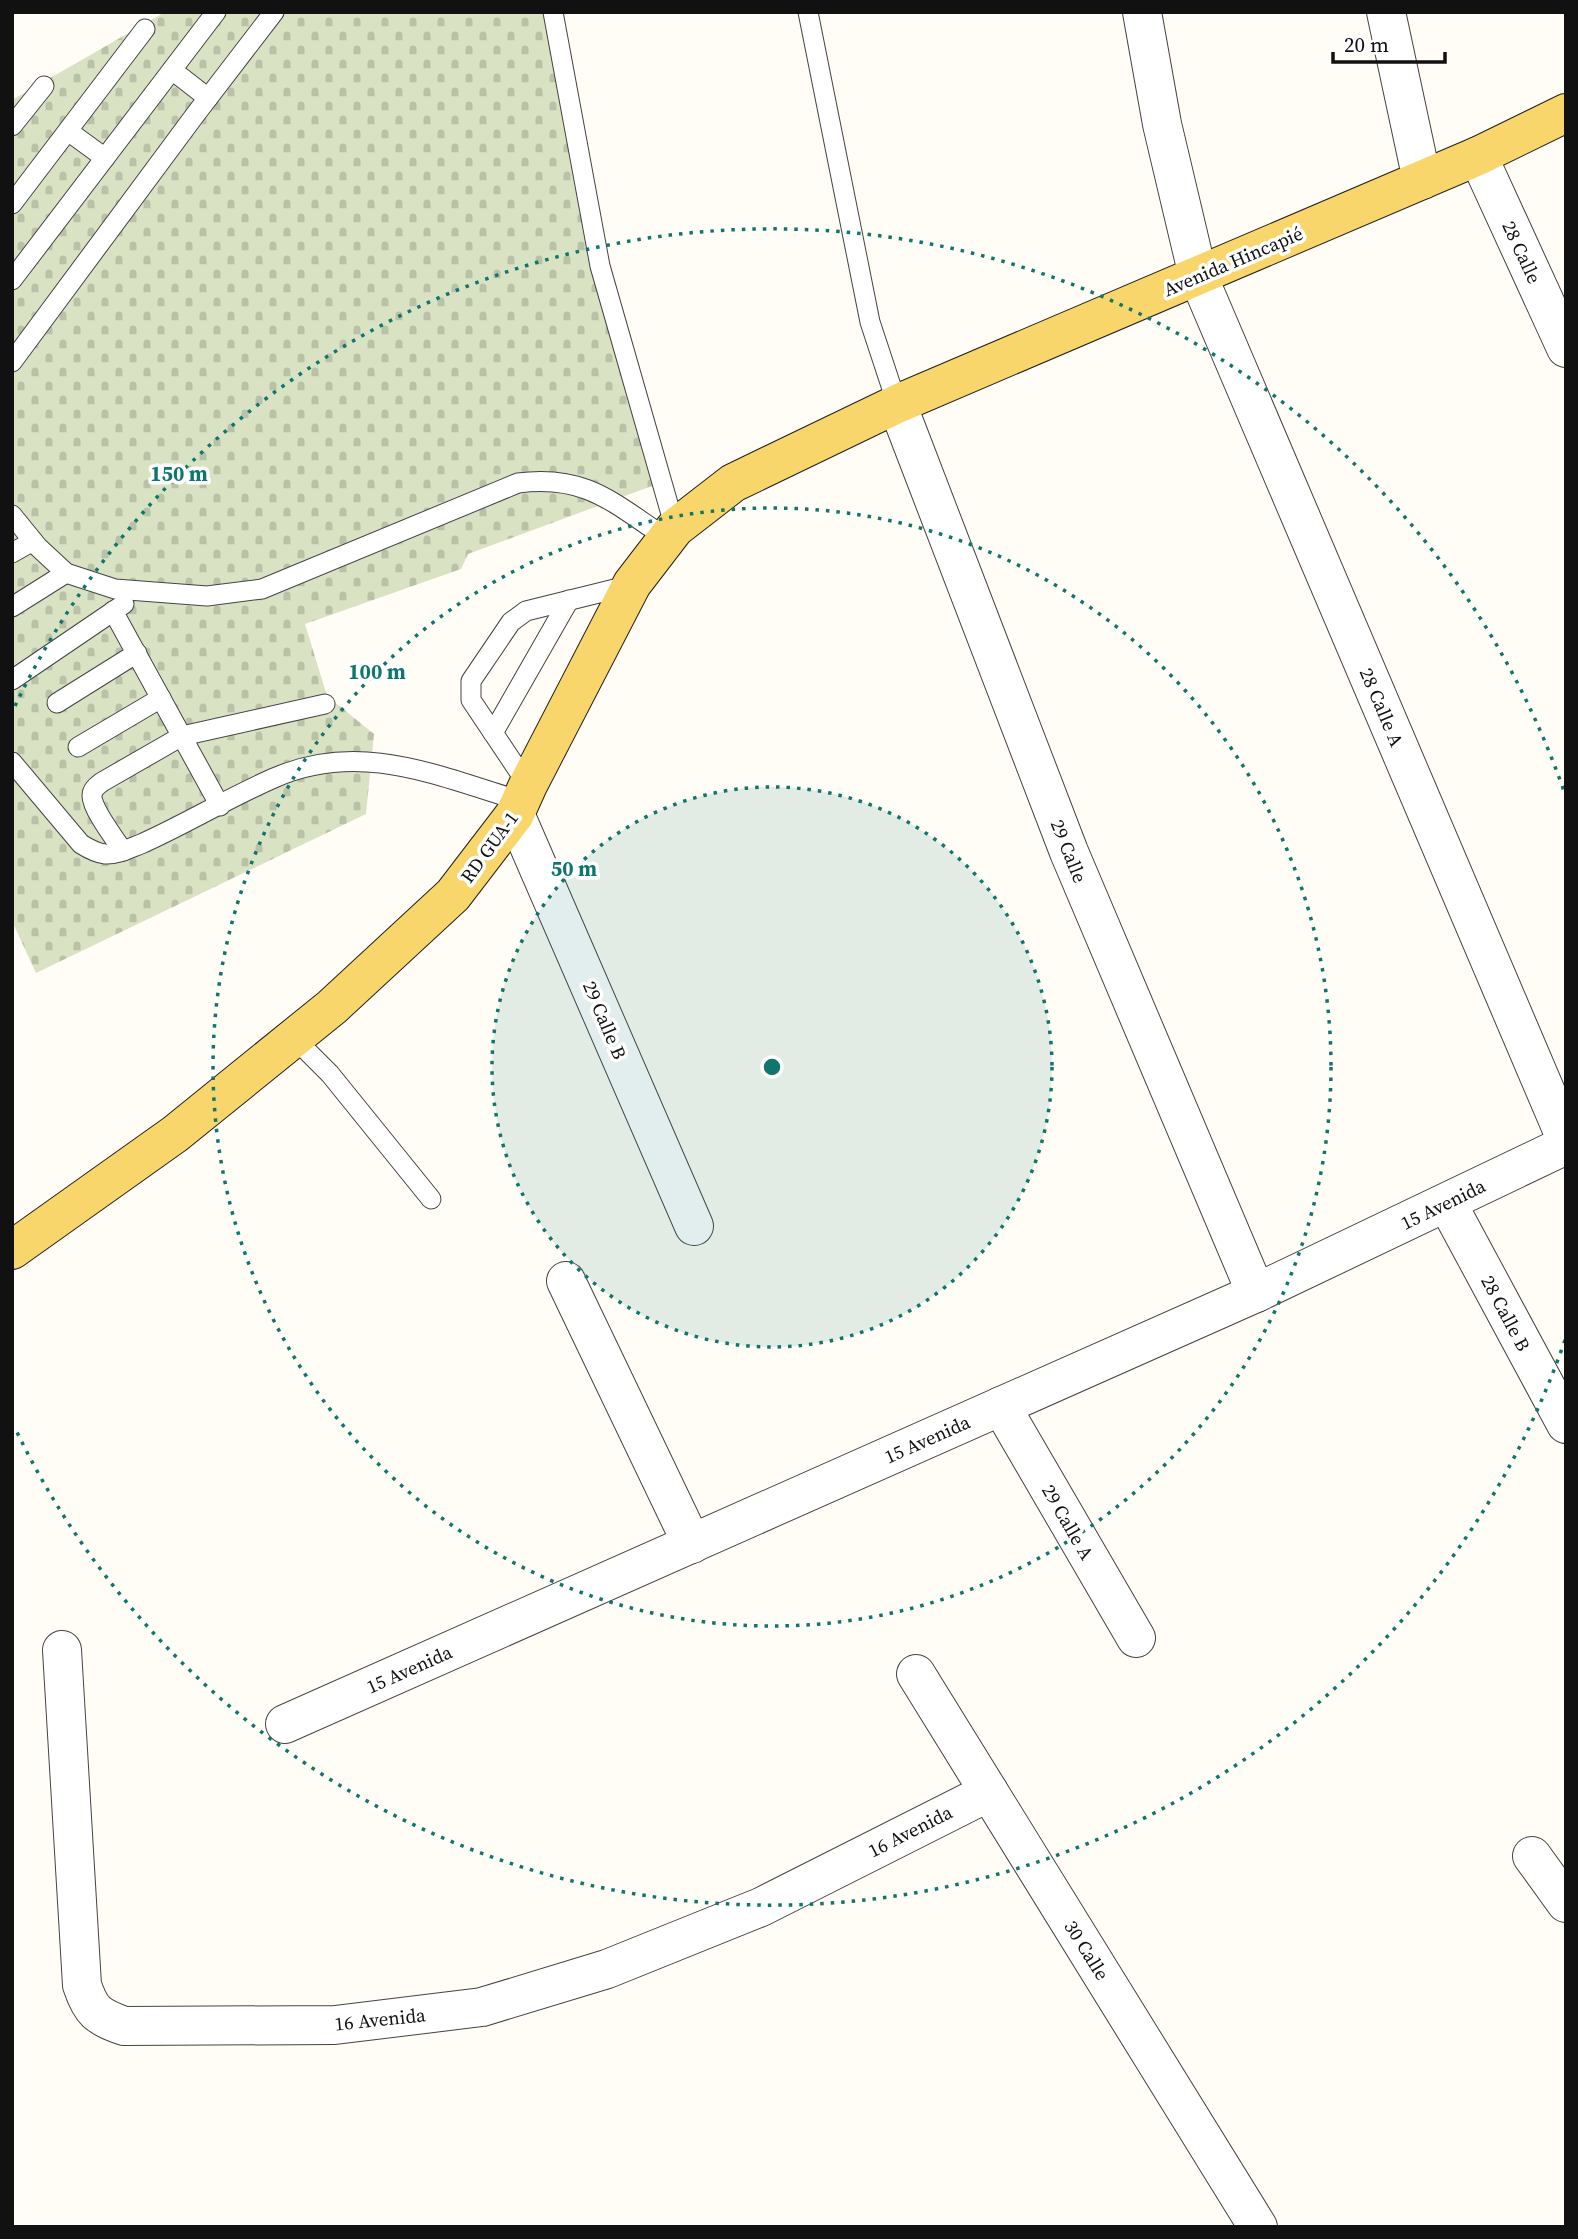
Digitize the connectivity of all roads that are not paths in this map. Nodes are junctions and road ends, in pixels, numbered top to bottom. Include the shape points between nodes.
1 (216, 12) edge
2 (274, 12) edge
3 (554, 12) edge
4 (808, 12) edge
5 (1142, 12) edge
6 (1386, 12) edge
7 (145, 29) dead end
8 (172, 70) junction
9 (44, 86) dead end
10 (208, 98) junction
11 (1566, 113) edge
12 (12, 126) edge
13 (68, 131) junction
14 (1478, 156) junction
15 (105, 158) junction
16 (1422, 180) junction
17 (12, 204) edge
18 (1198, 276) junction
19 (12, 280) edge
20 (1566, 348) edge
21 (12, 362) edge
22 (897, 404) junction
23 (12, 515) edge
24 (672, 534) junction
25 (33, 541) junction
26 (12, 553) edge
27 (66, 573) junction
28 (632, 584) junction
29 (143, 591) junction
30 (569, 600) junction
31 (12, 607) edge
32 (113, 611) junction
33 (137, 653) junction
34 (12, 680) edge
35 (161, 698) junction
36 (57, 703) dead end
37 (325, 704) dead end
38 (493, 733) junction
39 (182, 736) junction
40 (78, 747) dead end
41 (12, 762) edge
42 (521, 800) junction
43 (220, 806) junction
44 (123, 851) junction
45 (294, 1038) junction
46 (1566, 1139) edge
47 (1566, 1145) edge
48 (430, 1199) dead end
49 (1447, 1203) junction
50 (694, 1226) dead end
51 (12, 1250) edge
52 (566, 1281) dead end
53 (1256, 1293) junction
54 (1001, 1406) junction
55 (1566, 1423) edge
56 (692, 1544) junction
57 (1136, 1637) dead end
58 (62, 1650) dead end
59 (916, 1674) dead end
60 (285, 1724) dead end
61 (989, 1791) junction
62 (1532, 1856) dead end
63 (1566, 1903) edge
64 (1258, 2227) edge

1 - 8 lane
2 - 10 lane
3 - 24 lane via 600,266
4 - 22 lane via 870,322
5 - 18 street, 28 Calle A via 1162,124
6 - 16 street
7 - 13 lane
8 - 10 lane
8 - 15 lane
9 - 12 lane
10 - 21 lane
11 - 14 main road, Avenida Hincapié
13 - 15 lane
13 - 17 lane
14 - 16 main road, Avenida Hincapié
14 - 20 street, 28 Calle
15 - 19 lane
16 - 18 main road, Avenida Hincapié
18 - 22 main road, Avenida Hincapié
18 - 46 street, 28 Calle A
22 - 24 main road, RD GUA-1 via 733,483
22 - 53 street, 29 Calle via 1069,852
23 - 25 lane
24 - 28 main road, RD GUA-1
24 - 29 lane via 593,490 544,480 518,483 262,589 207,596
25 - 26 lane
25 - 27 lane
27 - 29 lane via 115,589
27 - 31 lane
28 - 30 lane
28 - 42 main road, RD GUA-1
29 - 32 lane
30 - 38 lane
30 - 38 lane via 526,611 511,622 471,681 471,700
32 - 33 lane
32 - 34 lane
33 - 35 lane
33 - 36 lane
35 - 39 lane
35 - 40 lane
37 - 39 lane
38 - 42 lane
39 - 43 lane
39 - 44 lane via 94,788 96,807
41 - 44 lane via 81,844 108,855
42 - 43 lane via 403,766 365,760 330,761 275,777
42 - 45 main road, RD GUA-1 via 453,895
42 - 50 street, 29 Calle B
43 - 44 lane
45 - 48 lane via 330,1074
45 - 51 main road, RD GUA-1 via 175,1134
47 - 49 street, 15 Avenida
49 - 53 street, 15 Avenida
49 - 55 street, 28 Calle B
52 - 56 street
53 - 54 street, 15 Avenida
54 - 56 street, 15 Avenida
54 - 57 street, 29 Calle A
56 - 60 street, 15 Avenida
58 - 61 street, 16 Avenida via 82,1985 89,2007 124,2025 335,2025 482,2007 607,1969 761,1907
59 - 61 street, 30 Calle
61 - 64 street, 30 Calle
62 - 63 street

